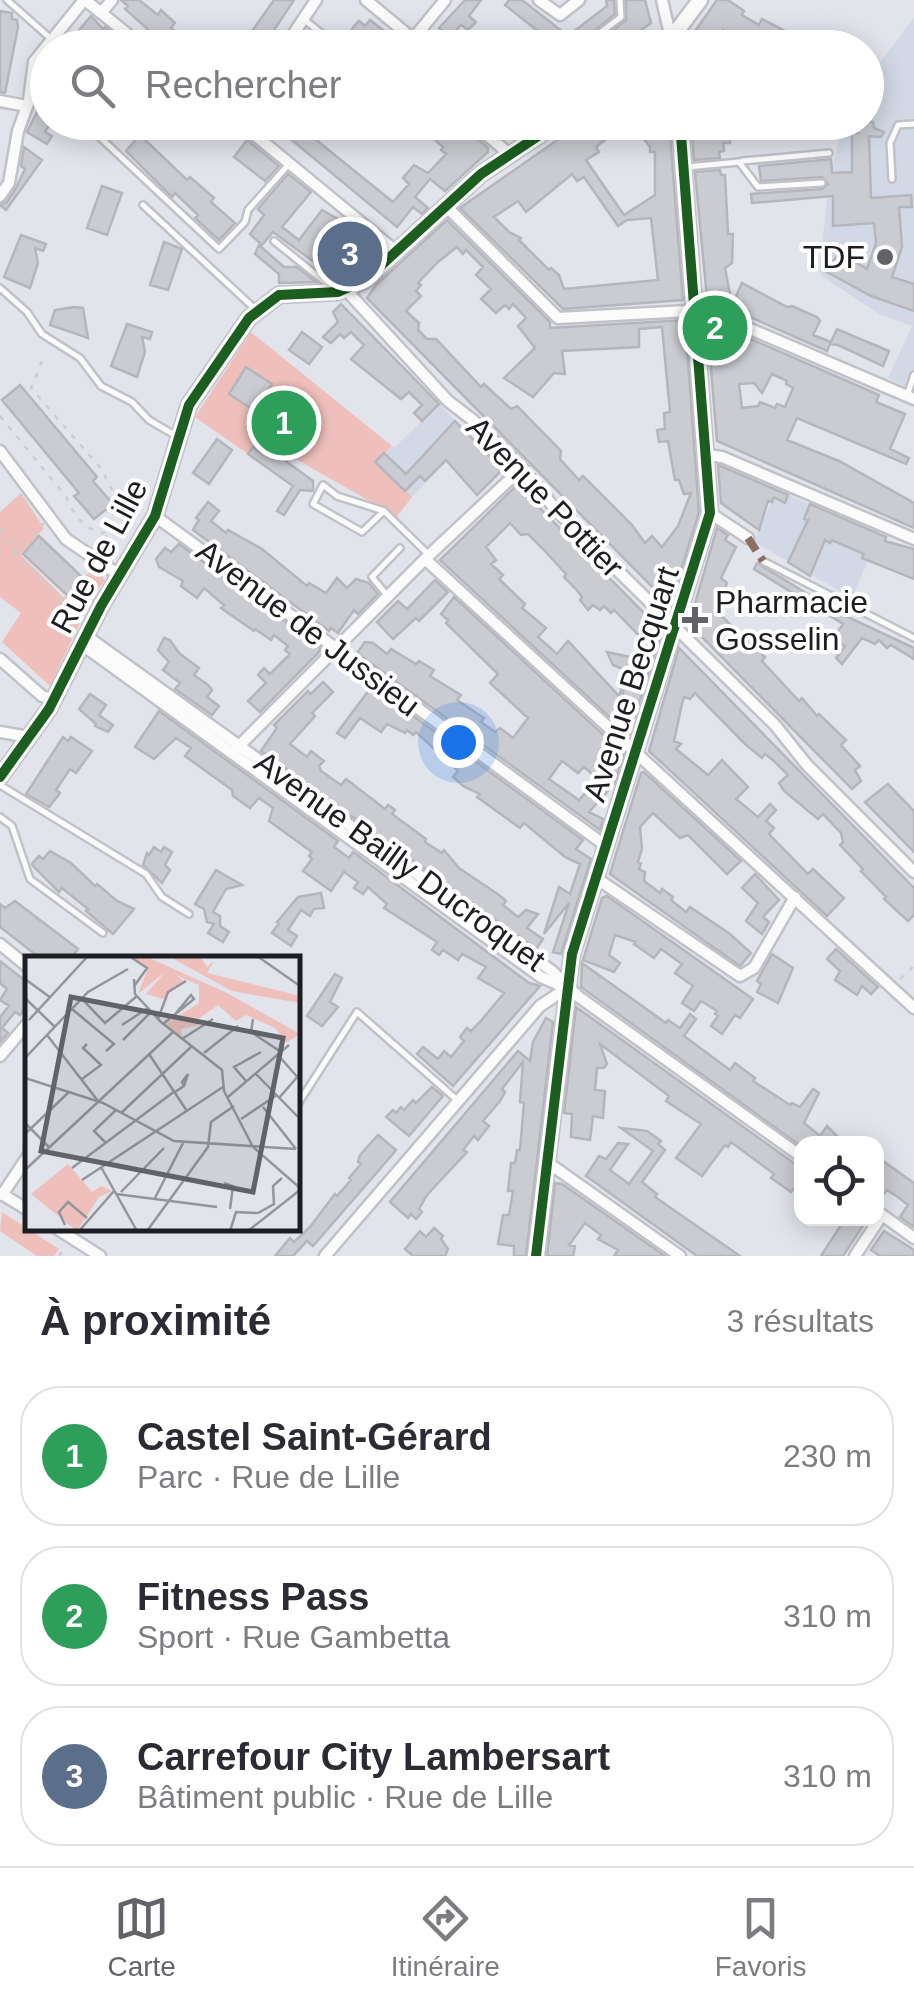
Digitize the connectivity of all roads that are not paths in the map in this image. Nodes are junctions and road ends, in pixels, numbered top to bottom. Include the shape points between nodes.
1 (8, 0) edge
2 (84, 0) edge
3 (112, 0) edge
4 (316, 0) edge
5 (366, 0) edge
6 (446, 0) edge
7 (540, 0) edge
8 (559, 0) edge
9 (620, 0) edge
10 (662, 0) edge
11 (700, 0) edge
12 (575, 4) edge
13 (102, 13) junction
14 (303, 19) junction
15 (41, 30) edge
16 (59, 30) edge
17 (123, 30) edge
18 (296, 30) edge
19 (317, 30) edge
20 (397, 30) edge
21 (421, 30) edge
22 (604, 30) edge
23 (667, 30) edge
24 (679, 30) edge
25 (30, 87) edge
26 (0, 102) edge
27 (27, 106) junction
28 (914, 124) edge
29 (103, 140) edge
30 (260, 140) edge
31 (493, 140) edge
32 (530, 140) edge
33 (682, 140) edge
34 (508, 153) junction
35 (828, 153) dead end
36 (740, 162) junction
37 (289, 164) junction
38 (684, 168) junction
39 (892, 179) dead end
40 (822, 183) dead end
41 (0, 196) edge
42 (143, 205) dead end
43 (445, 206) junction
44 (274, 241) dead end
45 (396, 252) junction
46 (0, 288) edge
47 (342, 291) junction
48 (695, 309) junction
49 (256, 310) junction
50 (914, 375) edge
51 (910, 397) edge
52 (178, 438) junction
53 (0, 451) edge
54 (707, 454) junction
55 (522, 468) junction
56 (384, 511) junction
57 (710, 513) junction
58 (155, 516) junction
59 (748, 538) dead end
60 (914, 539) edge
61 (400, 548) dead end
62 (427, 557) junction
63 (762, 560) dead end
64 (119, 575) junction
65 (388, 596) junction
66 (675, 629) junction
67 (914, 638) edge
68 (83, 639) junction
69 (336, 649) junction
70 (0, 659) edge
71 (54, 700) junction
72 (0, 732) edge
73 (28, 738) junction
74 (237, 748) junction
75 (636, 752) junction
76 (0, 777) edge
77 (0, 785) edge
78 (0, 817) edge
79 (606, 846) junction
80 (914, 872) edge
81 (596, 878) junction
82 (795, 897) junction
83 (190, 914) dead end
84 (103, 933) dead end
85 (0, 944) edge
86 (25, 965) edge
87 (567, 988) junction
88 (914, 1008) edge
89 (25, 1026) edge
90 (0, 1056) edge
91 (300, 1101) edge
92 (458, 1101) junction
93 (794, 1151) edge
94 (25, 1160) edge
95 (548, 1162) junction
96 (1, 1194) edge
97 (25, 1208) edge
98 (884, 1217) edge
99 (872, 1226) edge
100 (74, 1233) edge
101 (914, 1238) edge
102 (100, 1256) edge
103 (324, 1256) edge
104 (536, 1256) edge
105 (680, 1256) edge
106 (855, 1256) edge

1 - 15 lane
2 - 13 street
2 - 16 street
3 - 13 street
4 - 14 street
5 - 20 street
6 - 21 street
7 - 12 street via 558,14
8 - 12 street
9 - 22 lane via 621,17
10 - 23 street
11 - 24 street
13 - 17 street
14 - 18 street
14 - 19 lane
25 - 27 street
26 - 27 street
27 - 41 street
28 - 39 lane via 898,126 890,142
29 - 37 lane via 219,249
30 - 37 street
31 - 34 street
32 - 34 street
33 - 38 street, Avenue Becquart
34 - 43 street
35 - 36 lane
36 - 38 lane
36 - 40 lane via 758,187
37 - 45 street
38 - 48 street, Avenue Becquart
42 - 49 lane
43 - 45 street
43 - 48 street via 558,318
44 - 47 lane
45 - 47 street
46 - 52 lane via 42,334 80,358 101,386
47 - 49 street via 279,294
47 - 55 street, Avenue Pottier
48 - 51 street
48 - 54 street, Avenue Becquart
49 - 52 street, Rue de Lille via 194,395
50 - 51 lane
52 - 58 street, Rue de Lille
53 - 64 street via 66,539
54 - 57 street, Avenue Becquart
54 - 60 street
55 - 62 street
55 - 66 street, Avenue Pottier
56 - 56 lane via 323,485 313,504 362,532
56 - 62 lane
57 - 59 street
57 - 66 street, Avenue Becquart
58 - 64 street, Rue de Lille
58 - 69 street, Avenue de Jussieu
61 - 65 lane via 372,577
62 - 65 street
62 - 75 street
63 - 67 lane
64 - 68 street, Rue de Lille
65 - 69 street
66 - 75 street, Avenue Becquart
66 - 80 street, Avenue Pottier
68 - 71 street, Rue de Lille
68 - 74 street, Avenue Bailly Ducroquet
69 - 74 street
69 - 79 street, Avenue de Jussieu
70 - 71 street
71 - 73 street, Rue de Lille
72 - 73 street
73 - 76 street, Rue de Lille
74 - 87 street, Avenue Bailly Ducroquet via 536,959
75 - 79 street, Avenue Becquart
75 - 82 street
77 - 83 lane via 146,874 162,897
78 - 84 lane via 12,826 30,879
79 - 81 street, Avenue Becquart
81 - 82 street via 740,976 754,968
81 - 87 street, Avenue Becquart
82 - 88 street
85 - 86 street
87 - 92 street via 545,1002
87 - 93 street, Avenue Bailly Ducroquet
87 - 95 street, Avenue Becquart
89 - 90 street
91 - 92 lane via 357,1012
92 - 103 street
94 - 96 street
95 - 104 street, Avenue Becquart
95 - 105 street
96 - 97 street
98 - 101 street
99 - 106 street
100 - 102 street

